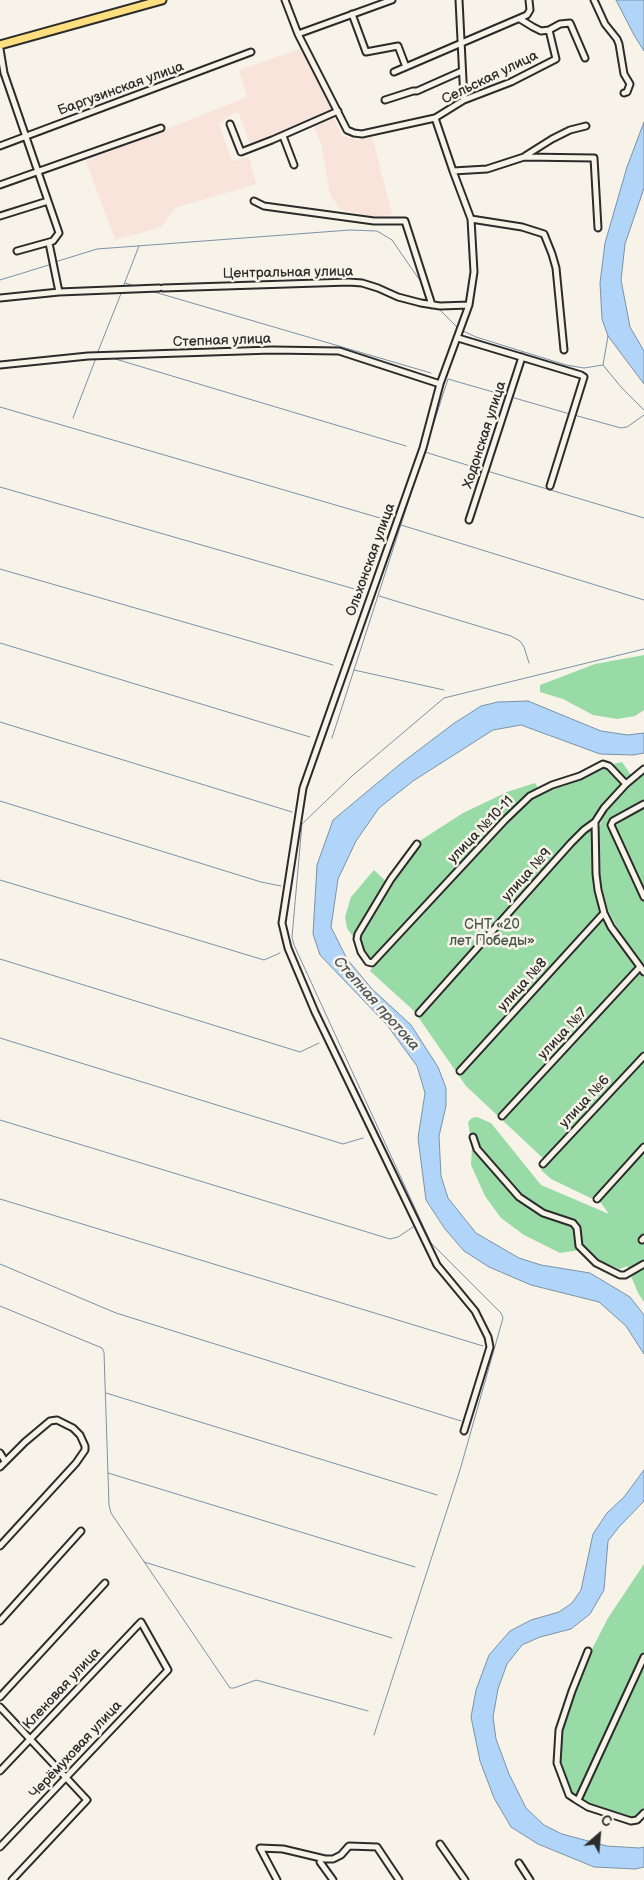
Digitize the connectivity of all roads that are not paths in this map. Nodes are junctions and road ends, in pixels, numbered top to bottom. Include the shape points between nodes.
1 (162, 0) edge
2 (285, 0) edge
3 (392, 0) edge
4 (459, 0) edge
5 (529, 0) edge
6 (594, 0) edge
7 (352, 14) junction
8 (520, 19) junction
9 (549, 30) junction
10 (298, 34) junction
11 (461, 44) junction
12 (0, 47) edge
13 (251, 52) dead end
14 (585, 58) dead end
15 (406, 67) junction
16 (394, 72) dead end
17 (462, 72) junction
18 (2, 73) edge
19 (624, 93) dead end
20 (385, 100) dead end
21 (464, 100) junction
22 (338, 111) junction
23 (435, 118) junction
24 (230, 124) dead end
25 (586, 126) dead end
26 (161, 128) dead end
27 (25, 136) junction
28 (282, 136) junction
29 (0, 146) edge
30 (524, 156) junction
31 (294, 165) dead end
32 (453, 172) junction
33 (38, 173) junction
34 (0, 185) edge
35 (48, 201) junction
36 (254, 201) dead end
37 (0, 216) edge
38 (471, 219) junction
39 (598, 228) dead end
40 (49, 243) junction
41 (17, 251) dead end
42 (59, 292) junction
43 (0, 298) edge
44 (432, 305) junction
45 (469, 305) junction
46 (458, 338) junction
47 (564, 350) dead end
48 (522, 357) junction
49 (0, 365) edge
50 (440, 384) junction
51 (550, 486) dead end
52 (469, 520) dead end
53 (644, 769) edge
54 (626, 784) junction
55 (644, 804) edge
56 (595, 822) junction
57 (416, 844) dead end
58 (644, 897) edge
59 (604, 913) junction
60 (640, 966) junction
61 (644, 972) edge
62 (420, 1014) dead end
63 (644, 1056) edge
64 (460, 1071) dead end
65 (502, 1116) dead end
66 (473, 1137) dead end
67 (644, 1147) edge
68 (543, 1164) dead end
69 (597, 1199) dead end
70 (644, 1264) edge
71 (464, 1431) dead end
72 (0, 1454) edge
73 (5, 1461) junction
74 (0, 1467) edge
75 (81, 1531) dead end
76 (0, 1546) edge
77 (105, 1583) dead end
78 (0, 1621) edge
79 (588, 1651) dead end
80 (644, 1657) edge
81 (168, 1670) joint
82 (0, 1697) edge
83 (0, 1707) edge
84 (30, 1739) junction
85 (0, 1771) edge
86 (65, 1778) junction
87 (578, 1800) junction
88 (644, 1813) edge
89 (440, 1844) dead end
90 (0, 1847) edge
91 (320, 1862) dead end
92 (519, 1863) dead end
93 (12, 1880) edge
94 (277, 1880) edge
95 (333, 1880) edge
96 (400, 1880) edge
97 (465, 1880) edge
98 (530, 1880) edge

1 - 12 main road
2 - 10 street
3 - 7 street
4 - 11 street
5 - 8 street via 528,16
6 - 19 street via 605,24 620,44 624,74 630,84
7 - 10 street
7 - 15 street via 366,52 398,46
8 - 9 street via 532,28
8 - 11 street
9 - 14 street via 570,23
9 - 21 street, Сельская улица via 556,59 511,82
10 - 22 street
11 - 15 street
11 - 17 street
12 - 18 street
13 - 27 street, Баргузинская улица
15 - 16 street
17 - 20 street via 418,92
17 - 21 street
18 - 27 street
21 - 23 street, Сельская улица
22 - 23 street, Сельская улица via 347,130 362,134
22 - 28 street
23 - 32 street, Ольхонская улица
24 - 28 street via 241,152
25 - 30 street via 552,138
26 - 33 street
27 - 29 street, Баргузинская улица
27 - 33 street
28 - 31 street
30 - 32 street via 487,169
30 - 39 street via 594,158
32 - 38 street, Ольхонская улица
33 - 34 street
33 - 35 street
35 - 37 street
35 - 40 street via 59,233
36 - 44 street via 264,206 374,221 405,221
38 - 45 street, Ольхонская улица via 474,272
38 - 47 street via 544,234 556,268
40 - 41 street
40 - 42 street
42 - 43 street, Центральная улица
42 - 44 street, Центральная улица via 362,283 398,297
44 - 45 street, Центральная улица
45 - 46 street, Ольхонская улица
46 - 48 street
46 - 50 street, Ольхонская улица
48 - 51 street via 581,375 584,379
48 - 52 street, Ходонская улица
49 - 50 street, Степная улица via 88,356 339,351
50 - 71 street, Ольхонская улица via 423,448 303,788 282,923 284,936 315,1012 437,1265 475,1311 488,1337 490,1347
53 - 54 street, улица №9
54 - 56 street, улица №9
54 - 57 street, улица №10-11 via 603,764 530,796 372,963 368,962 363,957 358,934
55 - 58 street via 611,825
56 - 59 street via 596,874
56 - 62 street, улица №9 via 571,843
59 - 60 street
59 - 64 street, улица №8
60 - 61 street
60 - 65 street, улица №7
63 - 68 street, улица №6
66 - 70 street via 477,1149 519,1198 543,1213 573,1223 577,1228 579,1246 596,1263 620,1275
67 - 69 street
72 - 73 street
73 - 74 street
73 - 76 street via 50,1421 64,1423 80,1435 86,1446 76,1463
75 - 78 street
77 - 82 street
79 - 87 street via 559,1730 557,1763 569,1795
80 - 87 street
81 - 84 street, Кленовая улица via 141,1622
81 - 86 street, Черёмуховая улица
83 - 84 street
84 - 85 street, Кленовая улица
84 - 86 street
86 - 90 street, Черёмуховая улица
86 - 93 street via 87,1800
87 - 88 street via 588,1807 631,1821
89 - 97 street
91 - 95 street
92 - 98 street
94 - 96 street via 260,1848 333,1859 349,1846 377,1847

